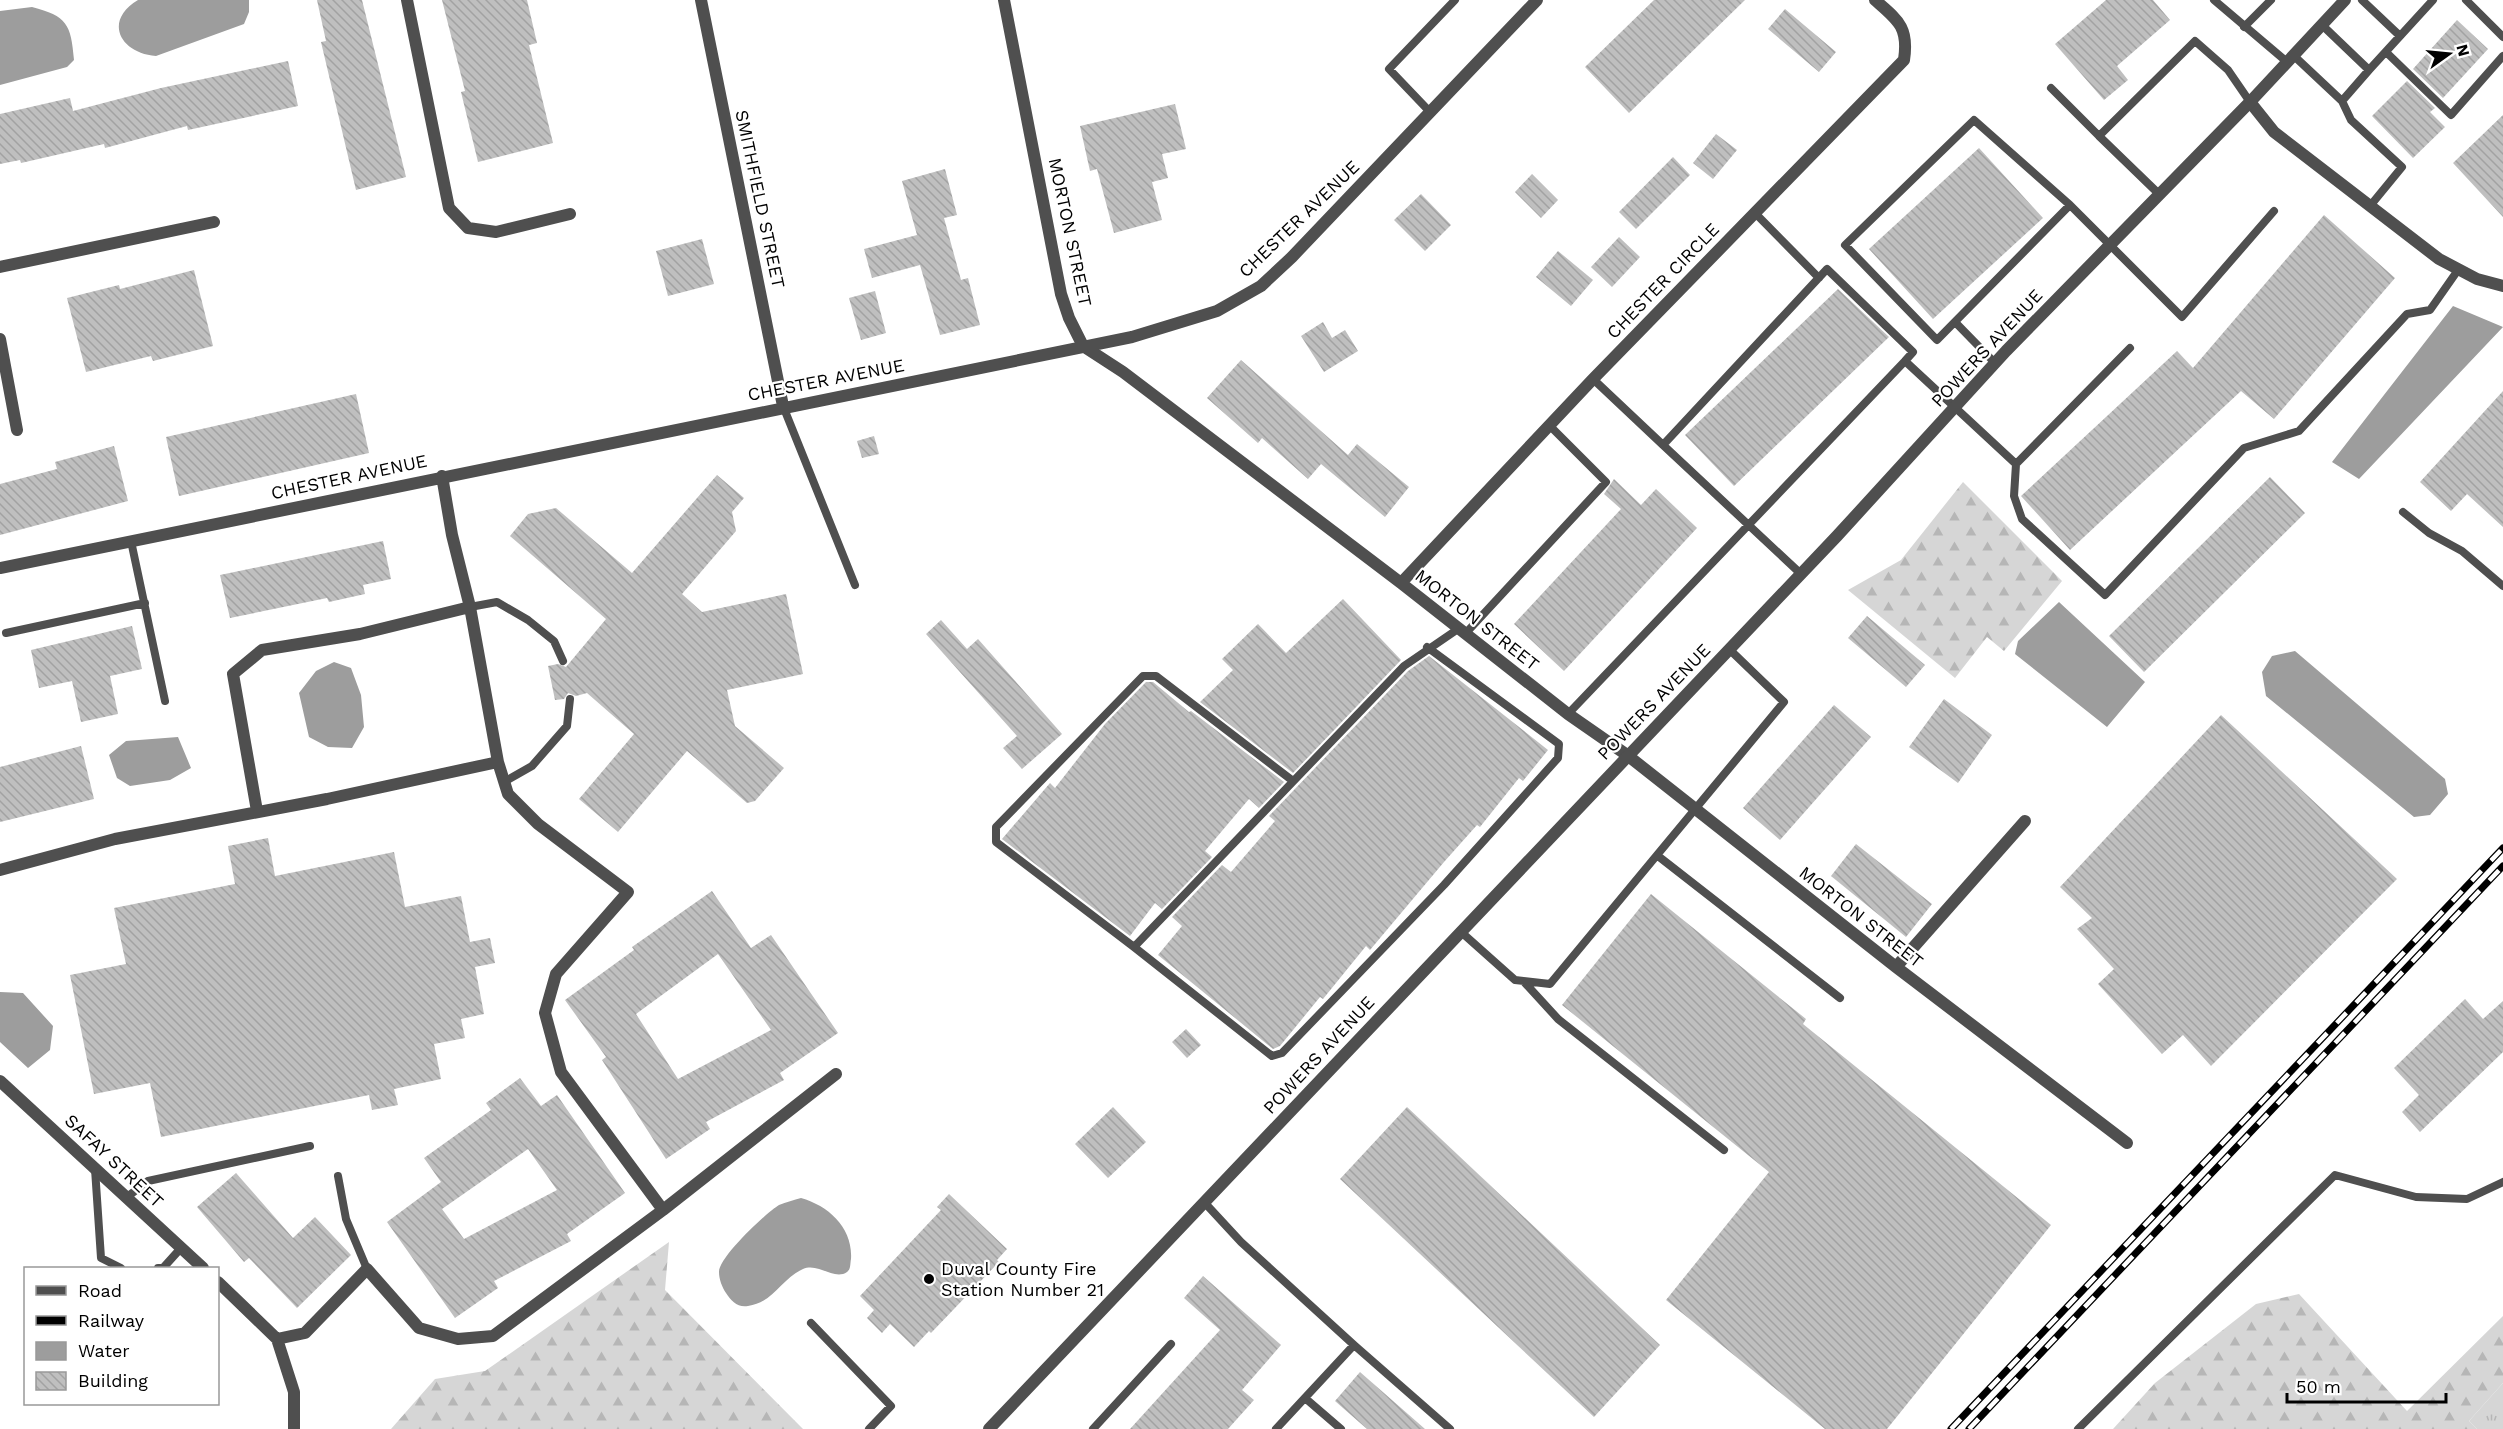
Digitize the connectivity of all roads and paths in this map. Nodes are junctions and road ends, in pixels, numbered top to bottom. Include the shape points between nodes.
1 (407, 0) edge
2 (700, 0) edge
3 (1004, 0) edge
4 (1455, 0) edge
5 (1537, 0) edge
6 (1875, 0) edge
7 (2214, 0) edge
8 (2271, 0) edge
9 (2345, 0) edge
10 (2362, 0) edge
11 (2433, 0) edge
12 (2471, 1) edge
13 (2322, 26) junction
14 (2244, 27) junction
15 (2400, 36) junction
16 (2503, 37) edge
17 (2386, 52) junction
18 (2503, 56) edge
19 (2290, 59) junction
20 (2369, 70) junction
21 (2051, 88) dead end
22 (2250, 102) junction
23 (2342, 102) junction
24 (1431, 113) junction
25 (2099, 136) junction
26 (2160, 195) junction
27 (2070, 205) junction
28 (2370, 206) junction
29 (2274, 211) dead end
30 (1755, 213) junction
31 (570, 214) dead end
32 (214, 222) dead end
33 (2110, 246) junction
34 (0, 267) edge
35 (2458, 270) junction
36 (1819, 278) junction
37 (2503, 285) edge
38 (1954, 322) junction
39 (0, 339) edge
40 (1083, 346) junction
41 (2130, 348) dead end
42 (1905, 361) junction
43 (1995, 363) junction
44 (1593, 379) junction
45 (783, 406) junction
46 (1955, 407) junction
47 (1549, 426) junction
48 (18, 430) dead end
49 (1663, 445) junction
50 (2016, 464) junction
51 (442, 476) junction
52 (2403, 512) dead end
53 (1748, 526) junction
54 (131, 541) junction
55 (0, 568) edge
56 (1800, 574) junction
57 (1401, 583) junction
58 (855, 585) dead end
59 (2503, 586) edge
60 (145, 603) junction
61 (470, 607) junction
62 (1462, 631) junction
63 (6, 633) dead end
64 (1427, 647) junction
65 (1729, 649) junction
66 (562, 662) dead end
67 (570, 699) dead end
68 (165, 701) dead end
69 (1568, 714) junction
70 (1627, 755) junction
71 (498, 762) junction
72 (1293, 781) junction
73 (504, 782) junction
74 (1693, 809) junction
75 (257, 811) junction
76 (2025, 820) dead end
77 (1658, 856) junction
78 (0, 870) edge
79 (1460, 931) junction
80 (1134, 947) junction
81 (1896, 967) junction
82 (1525, 983) junction
83 (1840, 998) dead end
84 (836, 1074) dead end
85 (0, 1081) edge
86 (2127, 1143) dead end
87 (310, 1146) dead end
88 (1724, 1150) dead end
89 (95, 1168) junction
90 (338, 1176) dead end
91 (2503, 1182) edge
92 (127, 1197) junction
93 (1204, 1203) junction
94 (663, 1210) junction
95 (182, 1248) junction
96 (117, 1267) edge
97 (164, 1267) edge
98 (201, 1267) edge
99 (367, 1269) junction
100 (219, 1283) edge
101 (810, 1323) dead end
102 (278, 1339) junction
103 (1172, 1344) dead end
104 (1354, 1345) junction
105 (1305, 1398) junction
106 (294, 1429) edge
107 (869, 1429) edge
108 (989, 1429) edge
109 (1093, 1429) edge
110 (1276, 1429) edge
111 (1341, 1429) edge
112 (1450, 1429) edge
113 (2078, 1429) edge

1 - 31 street via 449,208 468,228 496,232
2 - 45 street, SMITHFIELD STREET
3 - 40 street, MORTON STREET via 1061,294
4 - 24 lane via 1389,69
5 - 24 street, CHESTER AVENUE
6 - 30 street, CHESTER CIRCLE via 1901,23 1907,43 1904,60
7 - 14 lane
8 - 14 lane
9 - 13 street, POWERS AVENUE
10 - 15 lane
11 - 15 lane
12 - 16 lane
13 - 19 street, POWERS AVENUE
13 - 20 lane
14 - 19 lane
15 - 17 lane
17 - 18 lane via 2451,115
17 - 20 lane
19 - 22 street, POWERS AVENUE
19 - 23 lane
20 - 23 lane
21 - 25 lane
22 - 25 lane via 2229,70 2195,41
22 - 26 street, POWERS AVENUE
22 - 28 street via 2274,132
23 - 28 lane via 2351,120 2402,167
24 - 40 street, CHESTER AVENUE via 1261,286 1197,318
25 - 26 lane
26 - 33 street, POWERS AVENUE
27 - 33 lane
27 - 38 lane
27 - 38 lane via 1974,120 1845,245 1937,340
28 - 35 street
29 - 33 lane via 2182,316
30 - 36 lane
30 - 44 street, CHESTER CIRCLE
32 - 34 street
33 - 43 street, POWERS AVENUE
35 - 37 street
35 - 50 lane via 2430,310 2407,314 2299,431 2244,448 2105,595 2022,519 2014,496
36 - 42 lane via 1827,269 1913,352
36 - 49 lane
38 - 43 lane
39 - 48 street
40 - 45 street, CHESTER AVENUE
40 - 57 street, MORTON STREET via 1123,372
41 - 50 lane
42 - 46 lane
42 - 53 lane
43 - 46 street, POWERS AVENUE
44 - 47 street, CHESTER CIRCLE
44 - 49 lane
45 - 51 street, CHESTER AVENUE
45 - 58 lane
46 - 50 lane
46 - 56 street, POWERS AVENUE
47 - 57 street, CHESTER CIRCLE
47 - 62 lane via 1606,482
49 - 53 lane
51 - 54 street, CHESTER AVENUE
51 - 61 street
52 - 59 lane via 2428,533 2462,551
53 - 56 lane
53 - 69 lane
54 - 55 street, CHESTER AVENUE
54 - 60 lane
56 - 65 street, POWERS AVENUE
57 - 62 street, MORTON STREET
60 - 63 lane
60 - 68 lane
61 - 66 lane via 498,602 554,641
61 - 71 street
61 - 75 street via 360,634 262,650 233,674
62 - 64 lane
62 - 69 street, MORTON STREET
64 - 72 lane
64 - 80 lane via 1559,744 1558,758 1444,885 1282,1053 1272,1056
65 - 70 street, POWERS AVENUE
65 - 74 lane via 1784,702
67 - 73 lane via 567,726 532,766
69 - 70 street, MORTON STREET
70 - 74 street, MORTON STREET
70 - 79 street, POWERS AVENUE
71 - 73 street
71 - 75 street
72 - 80 lane
72 - 80 lane via 1156,676 1143,676 996,827 996,842
73 - 94 street via 508,794 538,824 628,892 556,974 545,1012 561,1072
74 - 77 lane
74 - 81 street, MORTON STREET
75 - 78 street via 115,839
76 - 81 street
77 - 82 lane via 1550,984
77 - 83 lane
79 - 82 lane via 1515,981
79 - 93 street, POWERS AVENUE
81 - 86 street, MORTON STREET
82 - 88 lane via 1558,1019
84 - 94 street
85 - 89 street, SAFAY STREET
87 - 92 lane via 148,1181
89 - 92 street, SAFAY STREET
89 - 96 lane via 101,1258
90 - 99 lane via 345,1219
91 - 113 lane via 2467,1199 2416,1197 2335,1175
92 - 95 street, SAFAY STREET
93 - 104 lane
93 - 108 street, POWERS AVENUE
94 - 99 street via 493,1336 458,1339 419,1328
95 - 97 lane
95 - 98 street, SAFAY STREET
99 - 102 street via 305,1333
100 - 102 street
101 - 107 lane via 891,1406
102 - 106 street via 294,1392
103 - 109 lane
104 - 105 lane
104 - 112 lane
105 - 110 lane
105 - 111 lane

